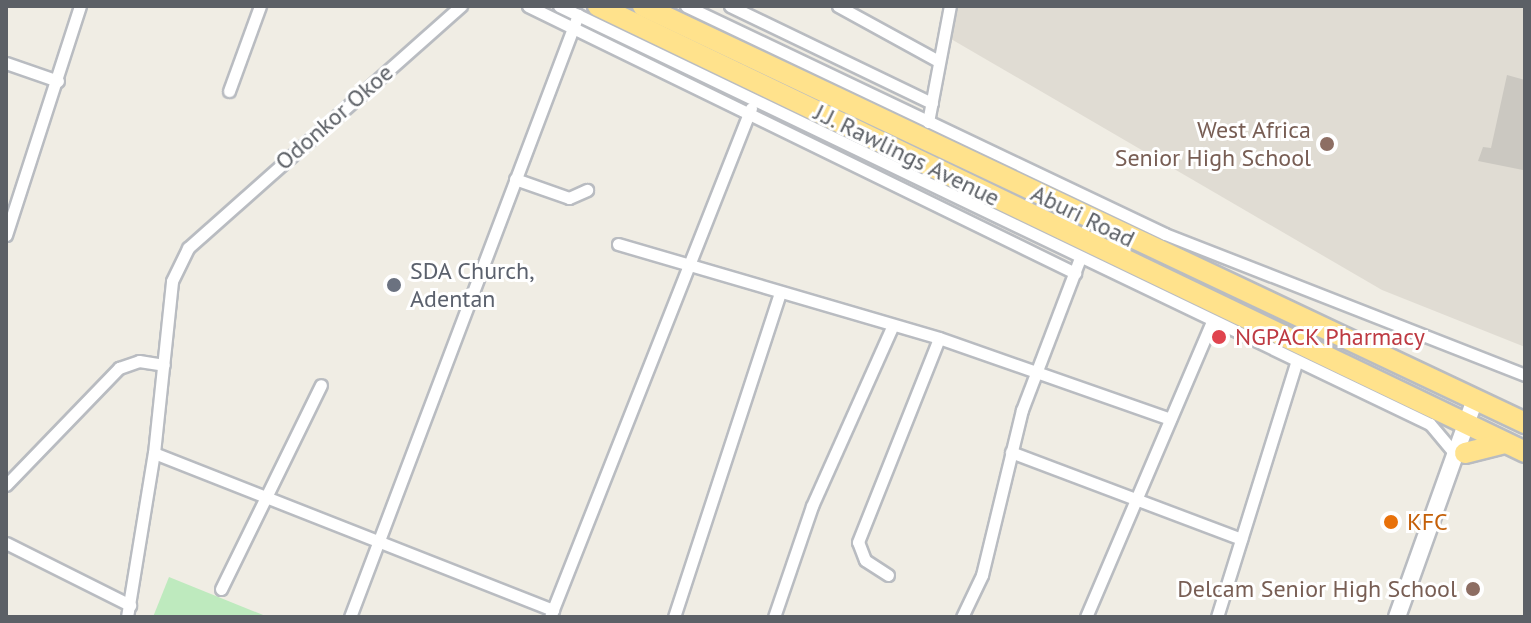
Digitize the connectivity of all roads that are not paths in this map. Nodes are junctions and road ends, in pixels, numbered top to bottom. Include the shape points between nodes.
1 (80, 6) edge
2 (260, 6) edge
3 (461, 6) edge
4 (528, 6) edge
5 (559, 6) edge
6 (598, 6) edge
7 (643, 6) edge
8 (686, 6) edge
9 (730, 6) edge
10 (838, 6) edge
11 (950, 6) edge
12 (576, 20) junction
13 (935, 59) junction
14 (6, 63) edge
15 (58, 81) junction
16 (229, 91) dead end
17 (754, 100) junction
18 (932, 103) junction
19 (793, 110) junction
20 (749, 114) junction
21 (928, 122) junction
22 (945, 140) junction
23 (515, 179) junction
24 (587, 190) dead end
25 (1042, 229) junction
26 (6, 235) edge
27 (618, 244) dead end
28 (1080, 258) junction
29 (693, 265) junction
30 (1075, 273) junction
31 (780, 292) junction
32 (1212, 322) junction
33 (892, 327) junction
34 (1259, 335) junction
35 (939, 338) junction
36 (1296, 364) junction
37 (164, 365) junction
38 (1037, 372) junction
39 (1525, 375) edge
40 (321, 385) dead end
41 (1479, 404) junction
42 (1170, 419) junction
43 (1525, 423) edge
44 (1470, 427) junction
45 (1505, 443) junction
46 (1011, 452) junction
47 (1525, 452) edge
48 (154, 453) junction
49 (1460, 453) junction
50 (6, 485) edge
51 (269, 495) junction
52 (1134, 498) junction
53 (378, 537) junction
54 (1241, 539) junction
55 (6, 543) edge
56 (888, 575) dead end
57 (221, 589) dead end
58 (128, 611) edge
59 (552, 614) edge
60 (350, 617) edge
61 (674, 617) edge
62 (774, 617) edge
63 (962, 617) edge
64 (1086, 617) edge
65 (1217, 617) edge
66 (1397, 617) edge

1 - 15 street
2 - 16 street
3 - 37 street, Odonkor Okoe via 206,227 172,281
4 - 12 street
5 - 12 street
6 - 19 highway, J.J. Rawlings Avenue
7 - 22 highway, Aburi Road
8 - 21 street
9 - 18 street
10 - 13 street
11 - 13 street
12 - 17 street
12 - 20 street via 651,70
12 - 23 street
13 - 18 street
14 - 15 street
15 - 26 street
17 - 19 street
17 - 20 street
18 - 21 street
19 - 25 highway, J.J. Rawlings Avenue
20 - 29 street
20 - 30 street
21 - 22 street
22 - 39 street via 1279,283
22 - 41 highway, Aburi Road
23 - 24 street via 569,198
23 - 53 street
25 - 28 street
25 - 34 highway, J.J. Rawlings Avenue
27 - 29 street
28 - 30 street
28 - 32 street
29 - 31 street
29 - 59 street
30 - 38 street
31 - 33 street
31 - 61 street
32 - 34 street
32 - 42 street
33 - 35 street
33 - 62 street via 812,506
34 - 36 street
34 - 44 highway, J.J. Rawlings Avenue
35 - 38 street
35 - 56 street via 858,542 865,560
36 - 49 street via 1430,424
36 - 54 street
37 - 48 street, Odonkor Okoe
37 - 50 street via 139,361 119,368
38 - 42 street
38 - 46 street
40 - 51 street
41 - 43 highway, Aburi Road
41 - 44 street
42 - 52 street
44 - 45 highway, J.J. Rawlings Avenue
44 - 49 street
45 - 47 highway, J.J. Rawlings Avenue
45 - 49 highway
46 - 52 street
46 - 63 street via 982,575
48 - 51 street
48 - 58 street, Odonkor Okoe
49 - 66 street
51 - 53 street
51 - 57 street
52 - 54 street
52 - 64 street
53 - 59 street
53 - 60 street
54 - 65 street
55 - 58 street

